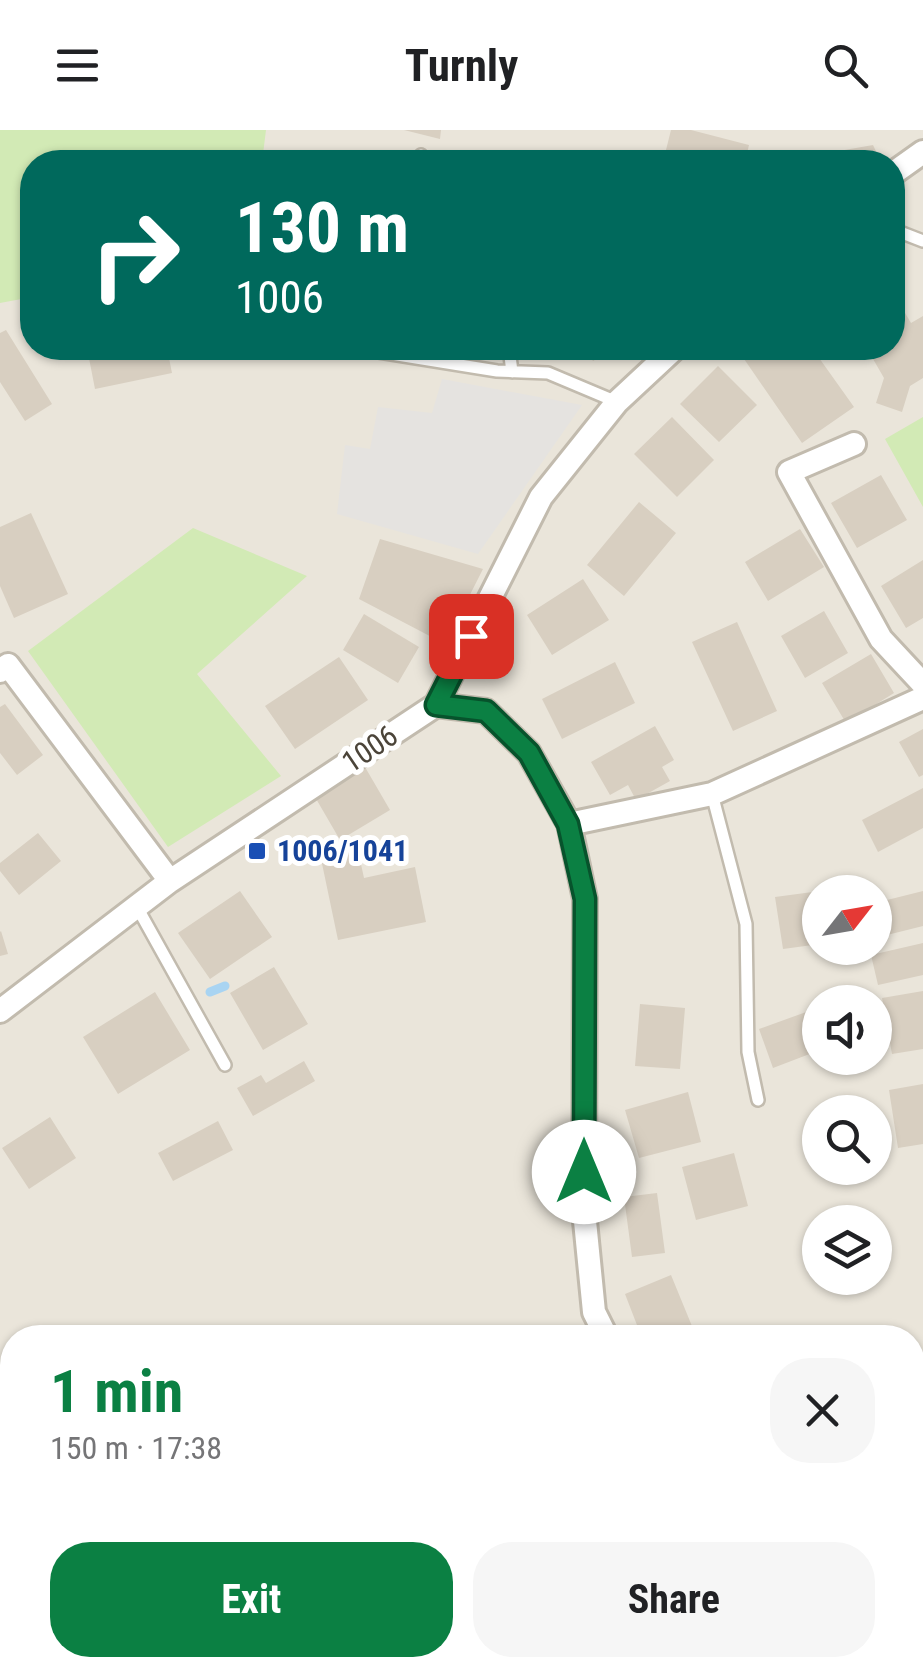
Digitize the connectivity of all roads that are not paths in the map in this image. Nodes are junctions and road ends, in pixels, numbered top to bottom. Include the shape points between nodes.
1 (433, 360) edge
2 (510, 360) edge
3 (662, 360) edge
4 (512, 372) junction
5 (616, 402) junction
6 (854, 444) dead end
7 (0, 671) edge
8 (923, 684) edge
9 (923, 698) edge
10 (436, 705) junction
11 (712, 794) junction
12 (568, 824) junction
13 (170, 881) junction
14 (137, 907) junction
15 (0, 1011) edge
16 (225, 1065) dead end
17 (758, 1100) dead end
18 (601, 1325) edge

1 - 4 lane
2 - 4 lane
3 - 5 street, 1006
4 - 5 lane via 548,373
5 - 10 street, 1006 via 541,497
6 - 8 street via 789,472 882,638
7 - 13 street via 8,665
9 - 11 street
10 - 12 street via 486,711 529,753
10 - 13 street, 1006
11 - 12 street
11 - 17 lane via 746,924 748,1052
12 - 18 street via 585,899 584,1211 594,1312
13 - 14 street, 1006
14 - 15 street, 1006
14 - 16 lane

